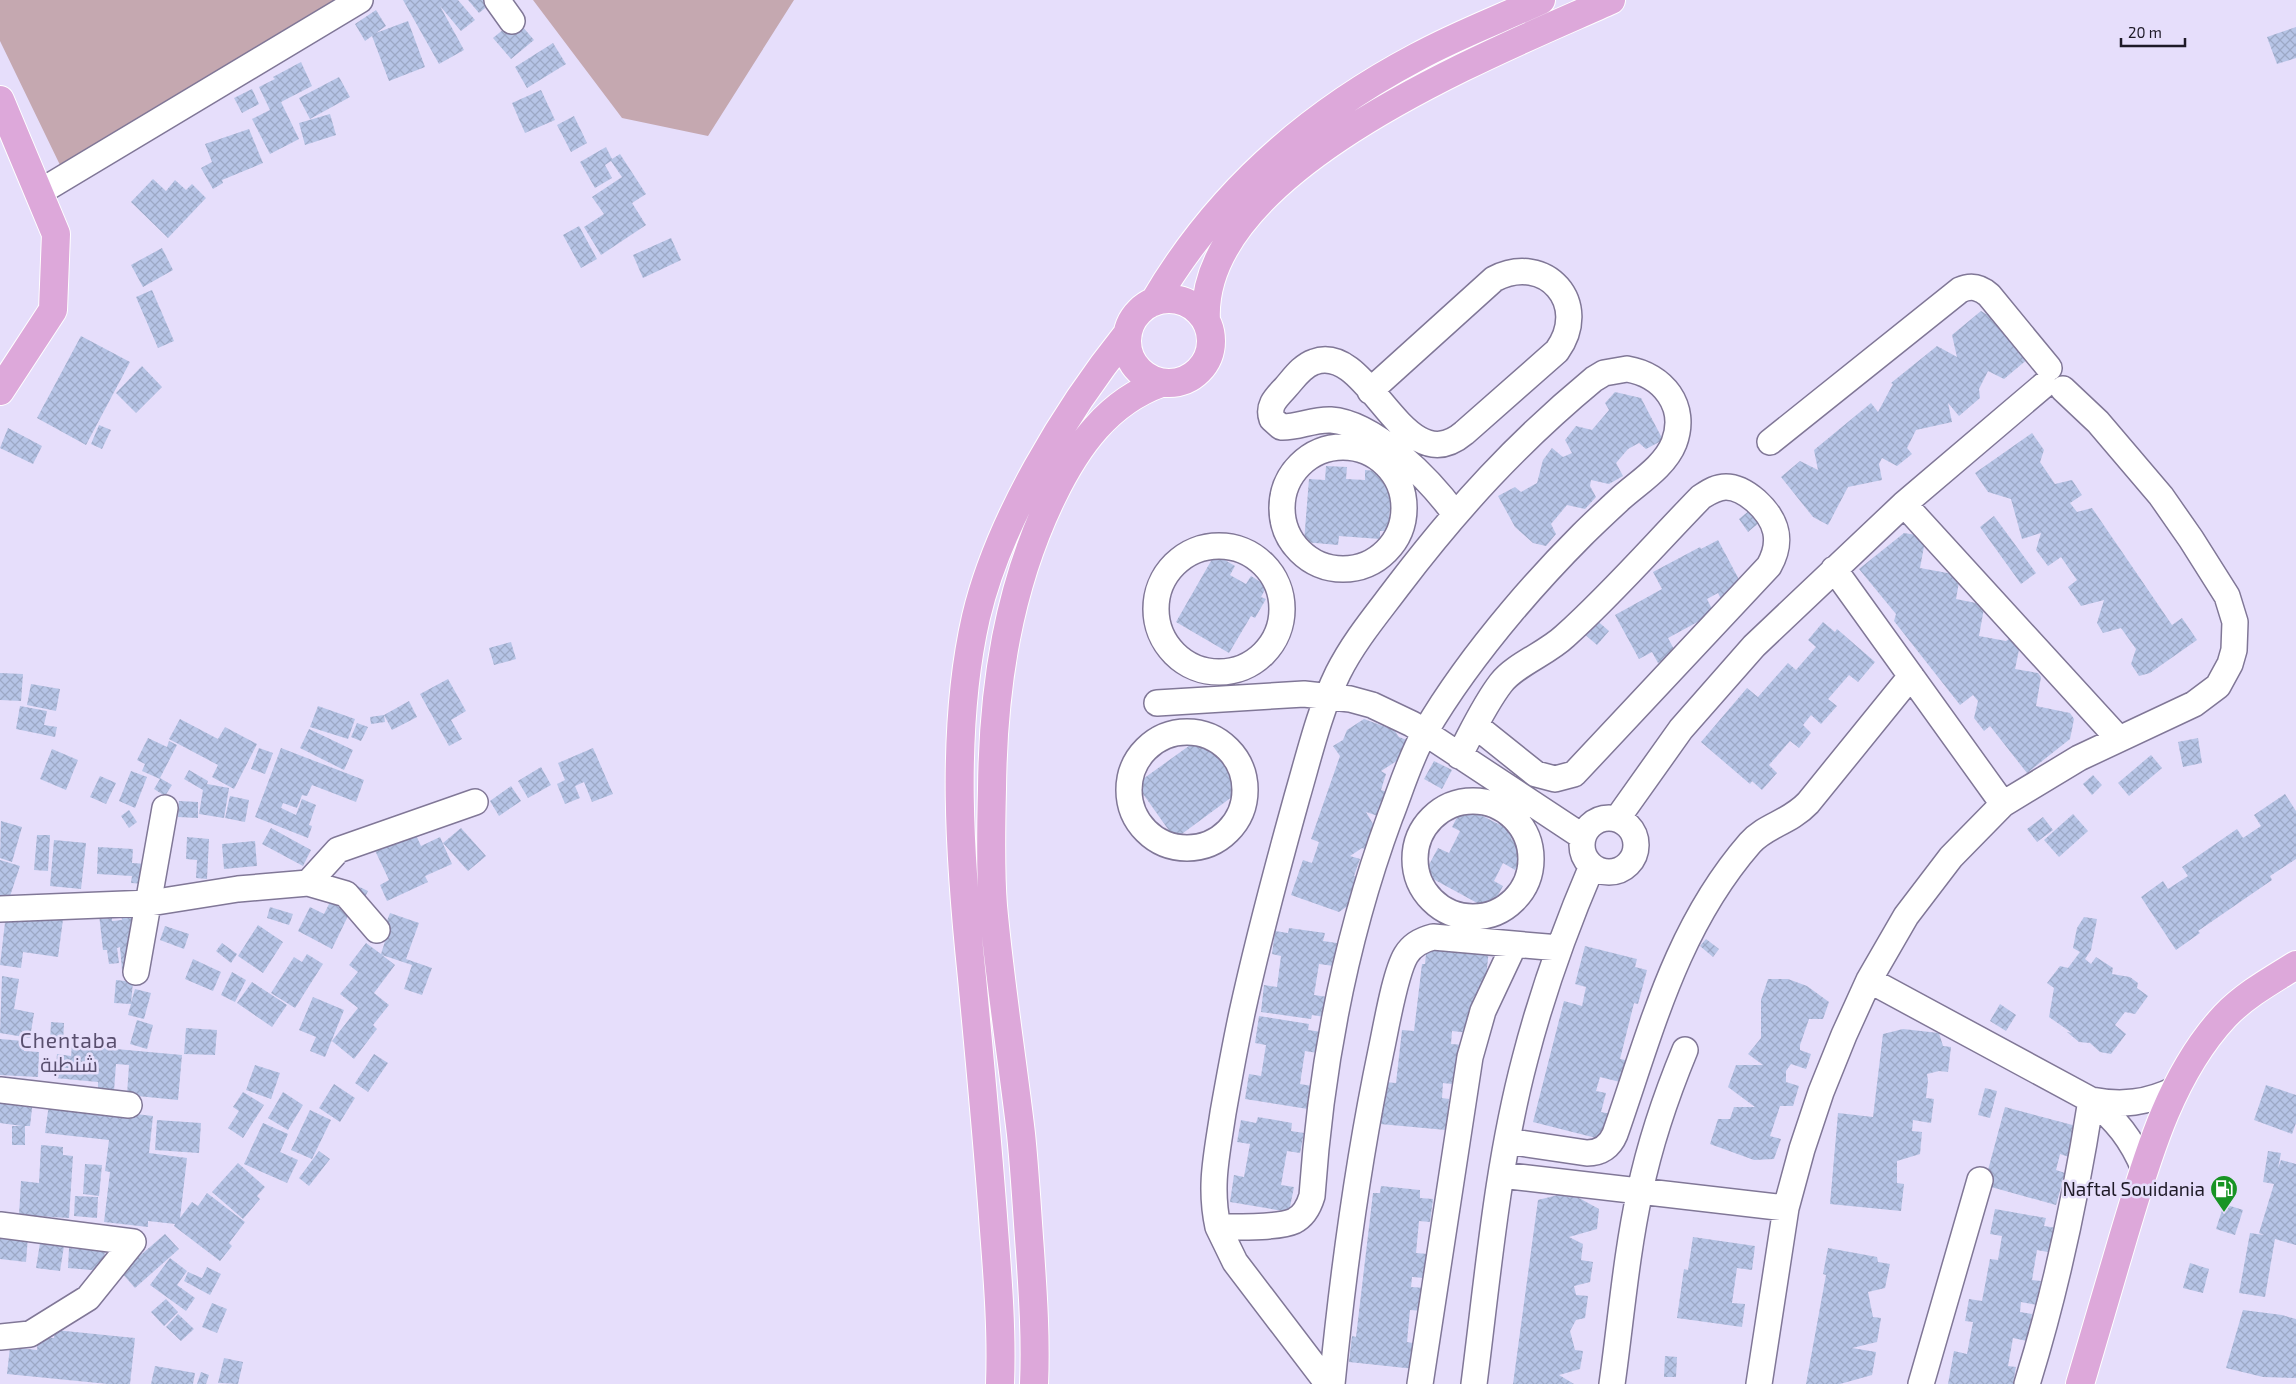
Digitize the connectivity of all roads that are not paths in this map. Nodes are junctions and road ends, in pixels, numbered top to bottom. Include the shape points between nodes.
1 (360, 0) edge
2 (497, 0) edge
3 (1541, 0) edge
4 (1611, 0) edge
5 (512, 21) dead end
6 (0, 100) edge
7 (40, 192) junction
8 (1154, 302) junction
9 (1206, 321) junction
10 (1128, 333) junction
11 (2052, 380) junction
12 (1161, 383) junction
13 (0, 391) edge
14 (1370, 391) junction
15 (1770, 442) dead end
16 (1904, 504) junction
17 (1455, 514) junction
18 (1298, 548) junction
19 (1834, 569) junction
20 (1273, 575) junction
21 (1188, 664) junction
22 (1911, 676) junction
23 (1328, 696) junction
24 (1163, 703) junction
25 (1476, 726) junction
26 (1424, 733) junction
27 (1168, 735) junction
28 (2118, 738) junction
29 (1459, 756) junction
30 (475, 802) dead end
31 (1513, 804) junction
32 (2002, 804) junction
33 (165, 808) dead end
34 (1617, 819) junction
35 (1584, 837) junction
36 (1592, 866) junction
37 (308, 883) junction
38 (150, 903) junction
39 (0, 909) edge
40 (377, 930) dead end
41 (1514, 945) junction
42 (1559, 948) junction
43 (2296, 965) edge
44 (136, 972) dead end
45 (1869, 980) junction
46 (1685, 1050) dead end
47 (2176, 1089) junction
48 (0, 1090) edge
49 (2091, 1100) junction
50 (129, 1105) dead end
51 (1507, 1142) junction
52 (2144, 1169) junction
53 (1501, 1175) junction
54 (1980, 1180) dead end
55 (1640, 1191) junction
56 (1786, 1208) junction
57 (0, 1225) edge
58 (1218, 1228) junction
59 (0, 1337) edge
60 (1000, 1384) edge
61 (1034, 1384) edge
62 (1328, 1384) edge
63 (1332, 1384) edge
64 (1420, 1384) edge
65 (1474, 1384) edge
66 (1612, 1384) edge
67 (1759, 1384) edge
68 (1921, 1384) edge
69 (2027, 1384) edge
70 (2080, 1384) edge

1 - 7 street
2 - 5 street
3 - 8 main road via 1417,56 1301,132 1215,213 1172,270
4 - 9 main road via 1478,59 1404,98 1356,127 1282,182 1246,218 1217,260 1207,290
6 - 7 main road
7 - 13 main road via 56,234 53,310
8 - 9 main road via 1169,299 1184,302
8 - 10 main road via 1138,314
9 - 12 main road via 1211,339 1204,365 1183,381
10 - 12 main road via 1127,346 1138,370
10 - 60 main road via 1066,419 1016,512 988,578 977,614 964,688 961,835 964,906 999,1293
11 - 15 street via 1989,295 1979,288 1966,288
11 - 16 street
11 - 28 street via 2104,430 2161,496 2227,596 2235,622 2234,650 2228,670 2218,686 2194,704
12 - 61 main road via 1128,398 1100,422 1057,487 1032,542 1006,634 996,690 992,764 993,903 1024,1174 1033,1298
14 - 14 street via 1417,439 1433,445 1450,443 1557,351 1569,328 1570,316 1562,292 1543,275 1518,270 1494,279
14 - 17 street via 1342,364 1324,360 1314,362 1305,366 1274,399 1270,413 1276,424 1281,426 1334,420 1359,428 1414,468
16 - 19 street
16 - 28 street
17 - 23 street via 1360,636
17 - 26 street via 1525,439 1604,373 1627,369 1644,373 1659,382 1672,400 1678,422 1674,445 1668,455 1537,582 1480,651
18 - 18 street via 1286,528 1283,506 1286,489 1294,473 1310,457 1331,448 1354,448 1376,457 1393,472 1402,493 1404,516 1396,538 1381,556 1361,566 1338,569 1316,563
18 - 20 street
19 - 22 street
19 - 34 street via 1716,686
20 - 21 street via 1282,598 1281,622 1265,653 1245,667 1222,673 1198,670
20 - 21 street via 1256,557 1222,546 1199,549 1178,561 1163,580 1156,615 1158,627 1169,648
21 - 24 street
22 - 32 street
22 - 51 street via 1808,803 1791,818 1754,839 1714,890 1666,982 1615,1134 1607,1146 1587,1153
23 - 24 street via 1304,694
23 - 26 street via 1372,705
23 - 58 street via 1268,901 1240,1026 1214,1169 1212,1199
24 - 27 street
25 - 25 street via 1509,675 1555,646 1578,625 1701,497 1725,487 1738,489 1767,511 1777,532 1776,550 1769,566 1574,774 1555,779 1536,774
25 - 29 street
26 - 29 street
26 - 58 street via 1381,842 1348,954 1325,1069 1309,1206 1287,1223
27 - 27 street via 1196,732 1221,742 1236,758 1244,779 1244,801 1236,821 1221,837 1201,846 1179,848 1158,840 1141,826 1132,806 1129,784 1136,763 1149,746
28 - 32 street
29 - 31 street
30 - 37 street via 338,850
31 - 31 street via 1530,848 1531,870 1523,890 1500,912 1479,918 1458,916 1438,906 1419,881 1415,860 1419,838 1430,820 1447,807 1468,801
31 - 35 street
32 - 45 street via 1927,886
33 - 38 street
34 - 35 street via 1596,821
34 - 36 street via 1633,832 1635,853 1622,869 1601,871
35 - 36 street via 1584,853
36 - 42 street
37 - 38 street via 238,889
37 - 40 street via 346,894
38 - 39 street
38 - 44 street
41 - 42 street
41 - 63 street via 1433,937 1416,944 1404,958 1366,1123 1352,1211
41 - 64 street via 1483,1010 1470,1057
42 - 51 street via 1524,1060
43 - 47 main road via 2265,984 2226,1015 2204,1042
45 - 49 street
45 - 56 street via 1821,1092
46 - 55 street via 1659,1119
47 - 49 street via 2126,1104
47 - 52 main road
48 - 50 street
49 - 52 street via 2128,1137
49 - 69 street via 2069,1227
51 - 53 street
52 - 70 main road
53 - 55 street
53 - 65 street
54 - 68 street
55 - 56 street
55 - 66 street
56 - 67 street
57 - 59 street via 133,1242 88,1298 30,1334
58 - 62 street via 1235,1262

